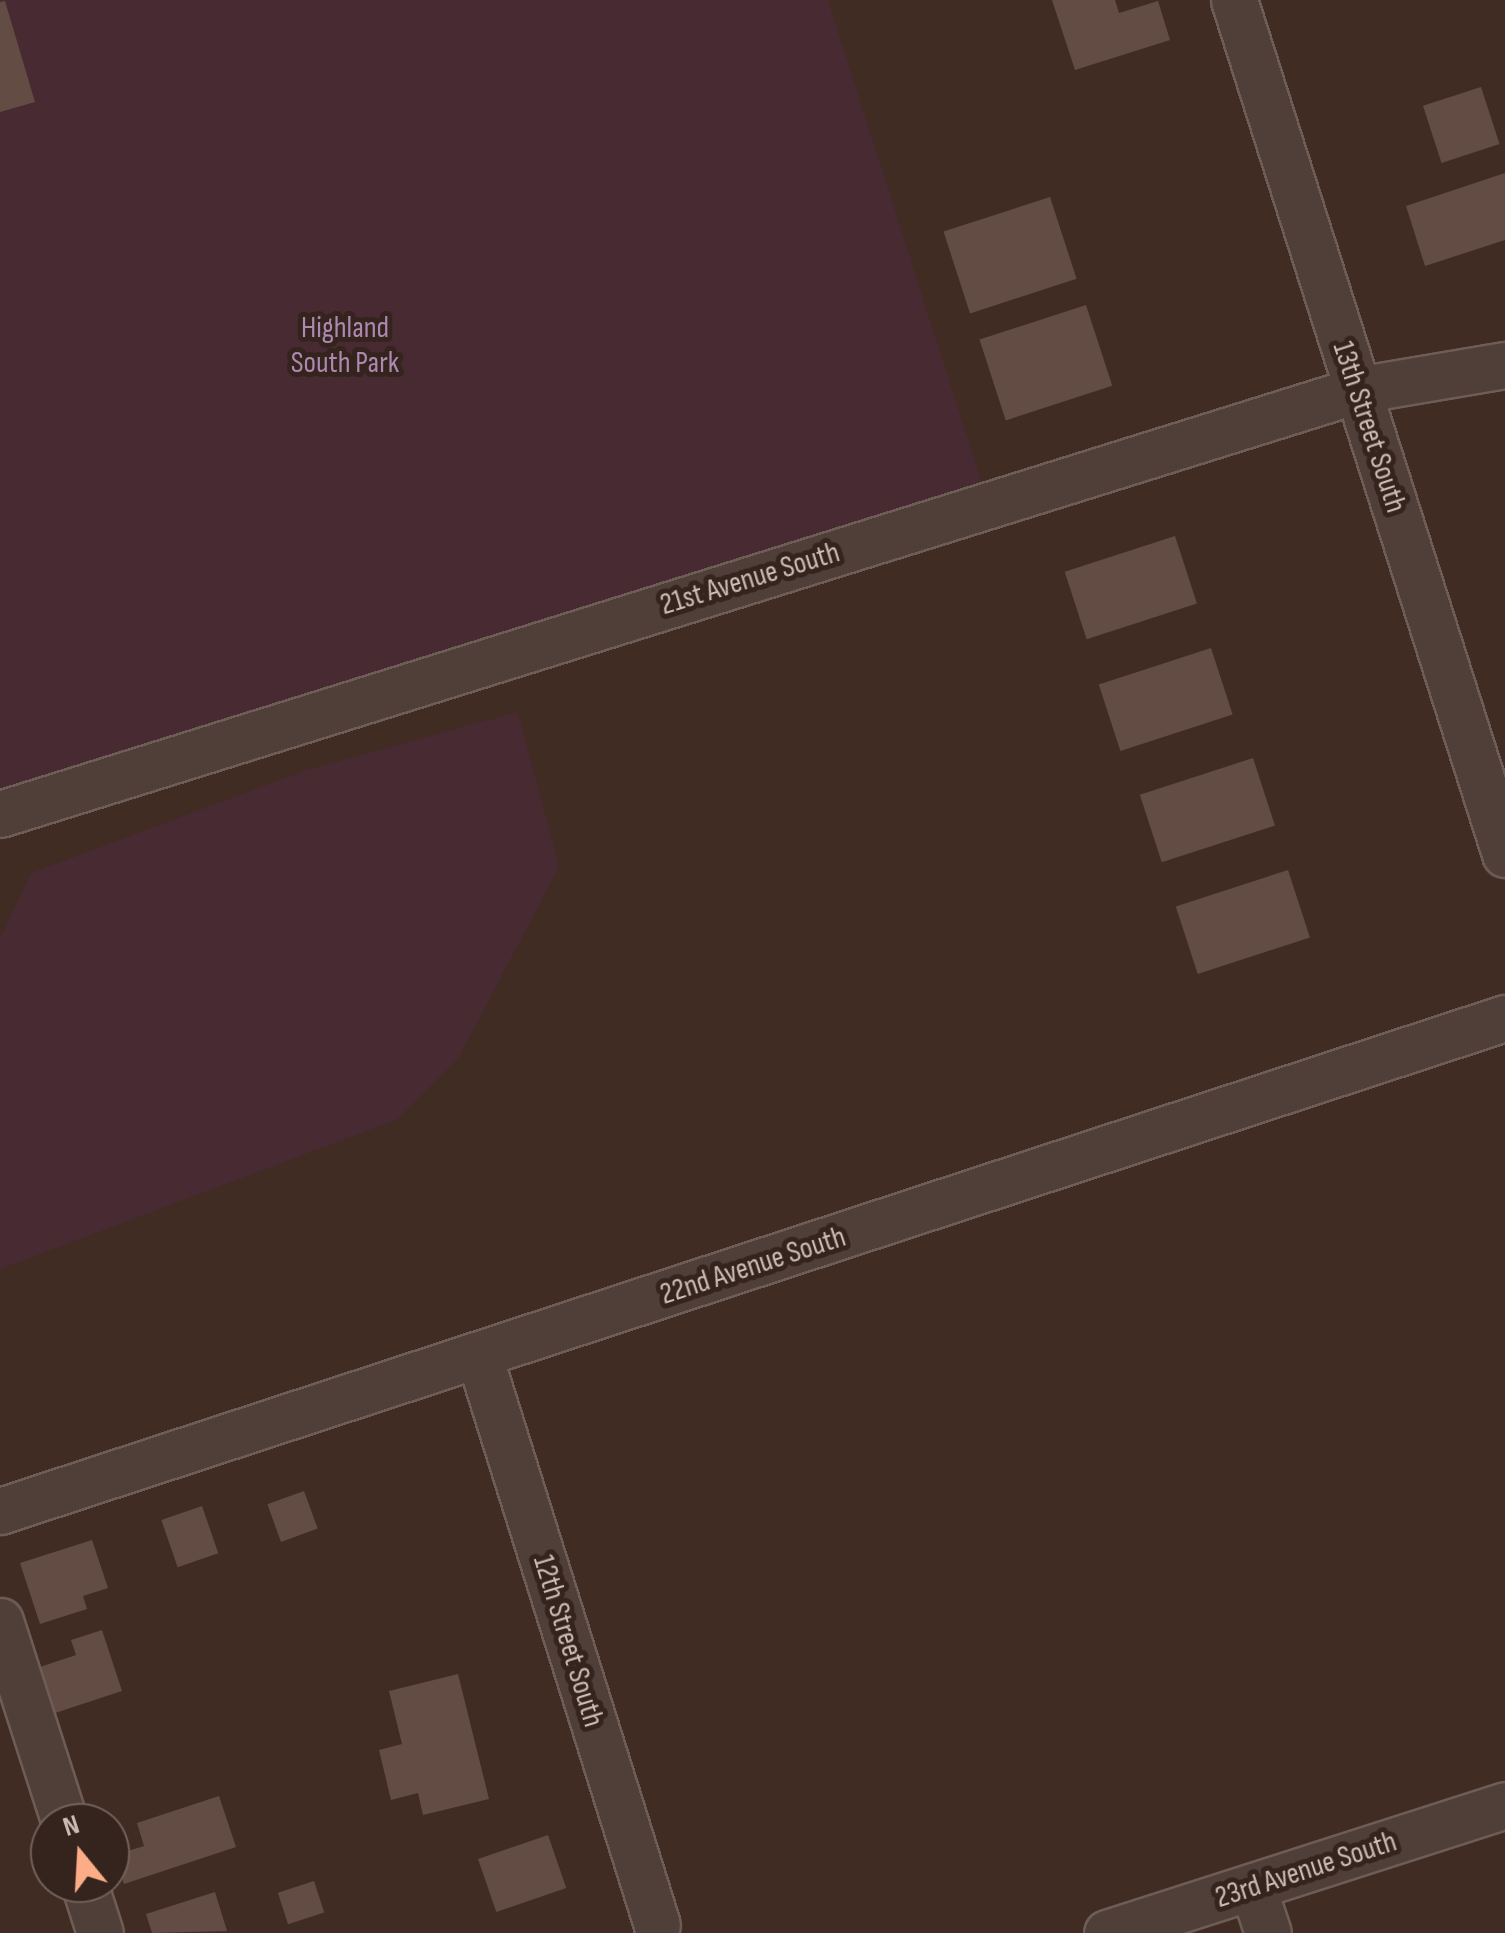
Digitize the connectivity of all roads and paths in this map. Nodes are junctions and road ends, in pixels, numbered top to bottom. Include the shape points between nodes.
1 (1234, 0) edge
2 (1505, 365) edge
3 (1357, 390) junction
4 (0, 814) edge
5 (1505, 854) edge
6 (1505, 1018) edge
7 (479, 1356) junction
8 (0, 1512) edge
9 (0, 1620) edge
10 (59, 1803) edge
11 (1504, 1810) edge
12 (1254, 1888) junction
13 (90, 1903) edge
14 (658, 1926) dead end
15 (100, 1933) edge
16 (1107, 1933) edge
17 (1268, 1933) edge

1 - 3 street, 13th Street South
2 - 3 street, 21st Avenue South
3 - 4 street, 21st Avenue South
3 - 5 street, 13th Street South
6 - 7 street, 22nd Avenue South
7 - 8 street, 22nd Avenue South
7 - 14 street, 12th Street South
9 - 10 street
11 - 12 street, 23rd Avenue South
12 - 16 street, 23rd Avenue South
12 - 17 street
13 - 15 street

